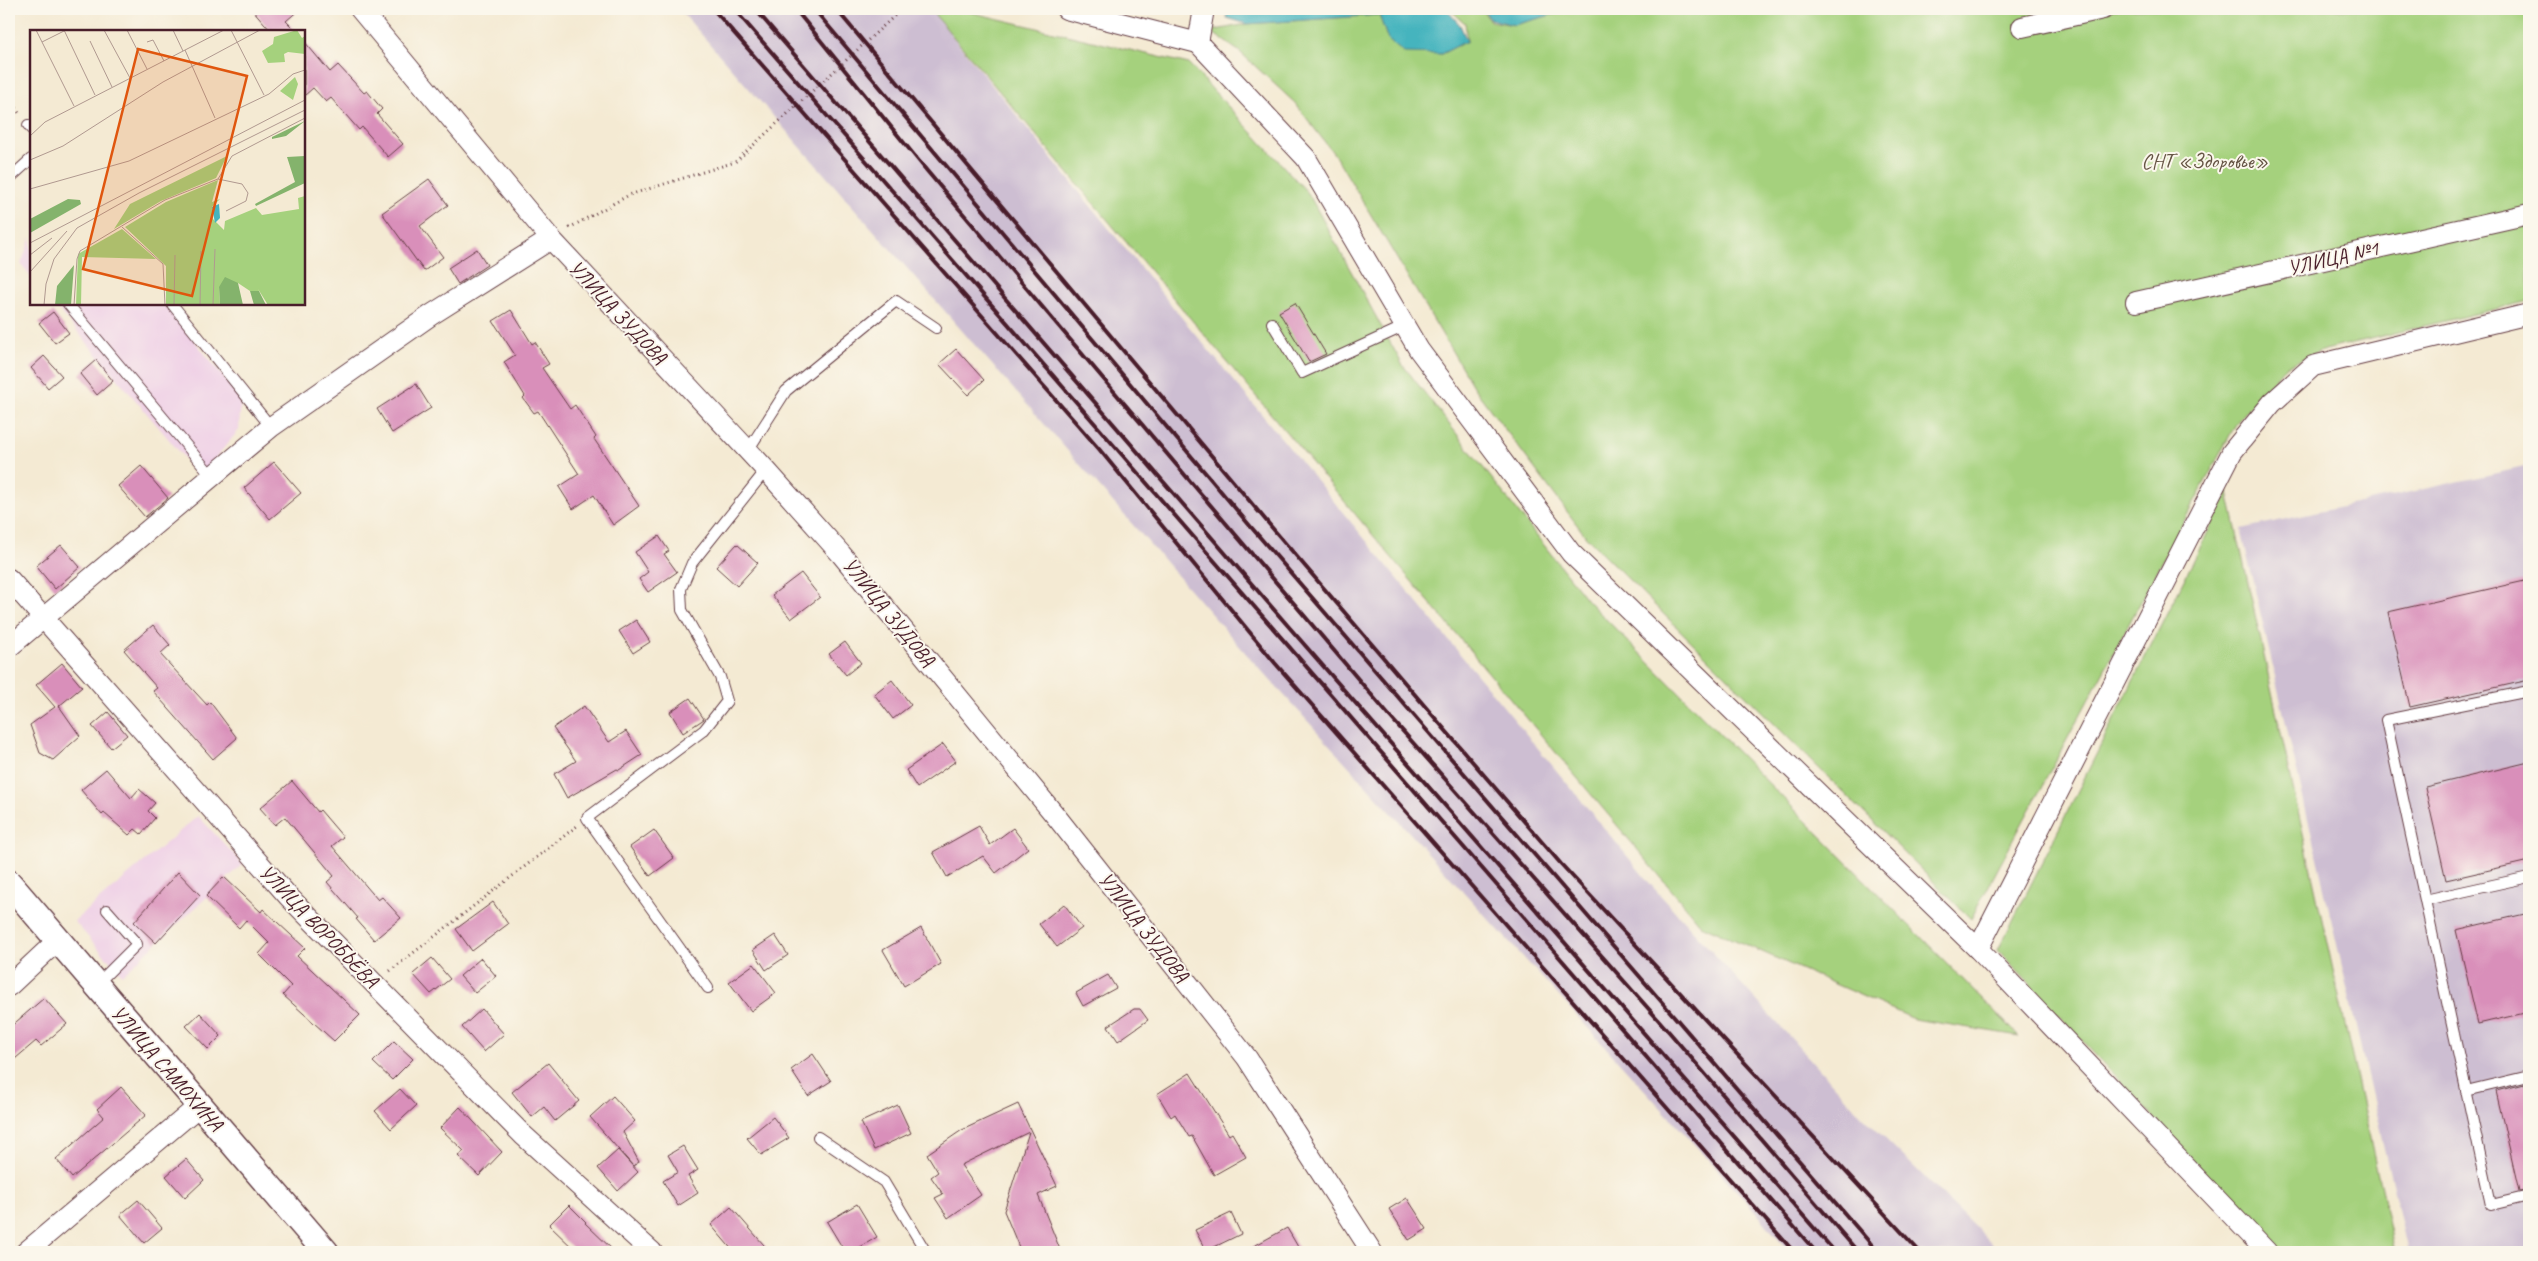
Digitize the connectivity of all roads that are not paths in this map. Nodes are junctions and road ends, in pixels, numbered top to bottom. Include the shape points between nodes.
1 (360, 9) edge
2 (1066, 9) edge
3 (1204, 9) edge
4 (2103, 9) edge
5 (2022, 27) dead end
6 (1198, 43) junction
7 (30, 160) edge
8 (9, 179) edge
9 (2529, 214) edge
10 (550, 239) junction
11 (2136, 302) dead end
12 (69, 305) edge
13 (173, 305) edge
14 (2529, 314) edge
15 (1272, 323) dead end
16 (1405, 326) junction
17 (936, 328) dead end
18 (271, 426) junction
19 (747, 452) junction
20 (766, 470) junction
21 (212, 476) junction
22 (9, 579) edge
23 (44, 616) junction
24 (9, 647) edge
25 (2529, 691) edge
26 (2529, 877) edge
27 (9, 883) edge
28 (2425, 900) junction
29 (107, 910) dead end
30 (58, 940) junction
31 (1978, 949) junction
32 (96, 984) junction
33 (9, 986) edge
34 (708, 988) dead end
35 (2529, 1076) edge
36 (2466, 1091) junction
37 (200, 1106) junction
38 (818, 1137) dead end
39 (2529, 1196) edge
40 (26, 1252) edge
41 (326, 1252) edge
42 (652, 1252) edge
43 (926, 1252) edge
44 (1372, 1252) edge
45 (2267, 1252) edge

1 - 10 street, УЛИЦА ЗУДОВА
2 - 6 street
3 - 6 street
4 - 5 street
6 - 16 street via 1306,158
7 - 8 lane
9 - 11 street, УЛИЦА №1
10 - 18 street via 431,315
10 - 19 street, УЛИЦА ЗУДОВА
12 - 21 lane
13 - 18 lane
14 - 31 street via 2313,366 2272,403 2232,452
15 - 16 lane via 1302,373
16 - 31 street via 1419,350 1572,553
17 - 19 lane via 896,301 786,391
18 - 21 street
19 - 20 street, УЛИЦА ЗУДОВА
20 - 34 lane via 692,562 681,589 682,610 720,677 728,701 704,730 588,818
20 - 44 street, УЛИЦА ЗУДОВА via 860,576 1247,1058
21 - 23 street
22 - 23 street, УЛИЦА ВОРОБЬЁВА
23 - 24 street
23 - 42 street, УЛИЦА ВОРОБЬЁВА via 288,896 523,1135
25 - 28 lane via 2386,720
26 - 28 lane
27 - 30 street, УЛИЦА САМОХИНА
28 - 36 lane
29 - 32 lane via 137,944
30 - 32 street, УЛИЦА САМОХИНА
30 - 33 street
31 - 45 street
32 - 37 street, УЛИЦА САМОХИНА
35 - 36 lane
36 - 39 lane via 2491,1205
37 - 40 street
37 - 41 street, УЛИЦА САМОХИНА
38 - 43 lane via 884,1182

